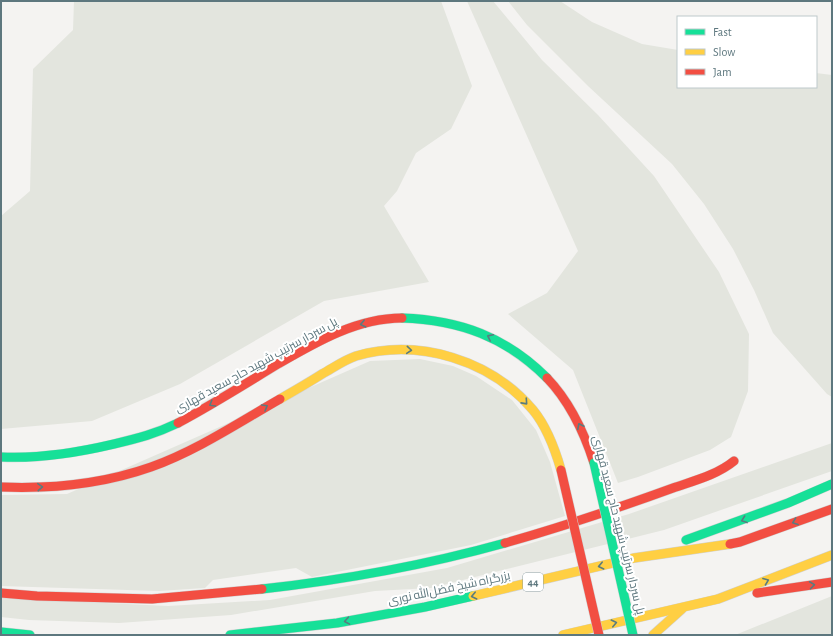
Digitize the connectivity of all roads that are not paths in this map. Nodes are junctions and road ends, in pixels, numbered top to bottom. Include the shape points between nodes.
1 (1, 457) edge
2 (734, 461) dead end
3 (832, 484) edge
4 (1, 487) edge
5 (832, 509) edge
6 (832, 555) edge
7 (634, 558) junction
8 (832, 582) edge
9 (1, 593) edge
10 (718, 599) junction
11 (683, 608) junction
12 (1, 632) edge
13 (30, 635) edge
14 (230, 635) edge
15 (562, 635) edge
16 (599, 635) edge
17 (633, 635) edge
18 (653, 635) edge

17 -> 1 main road, پل سردار سرتیپ شهید حاج سعید قهاری, bridge via 594,463 570,406 538,368 501,342 474,329 416,318 389,318 362,323 344,329 275,365 169,431 81,452 38,458
2 - 9 main road via 717,472 560,527 468,553 370,574 290,586 152,599
3 -> 7 main road via 788,503
4 -> 16 main road, bridge via 26,488 102,480 140,470 248,417 356,356 403,350 446,355 486,371 500,380 533,410 545,429 555,449 561,470
5 -> 7 main road, بزرگراه شیخ فضل‌الله نوری / 44 via 740,542
10 -> 6 main road
7 -> 14 main road, بزرگراه شیخ فضل‌الله نوری / 44 via 425,607 337,622
10 -> 8 main road
10 - 11 main road
15 -> 11 main road
11 - 18 main road
12 - 13 main road

